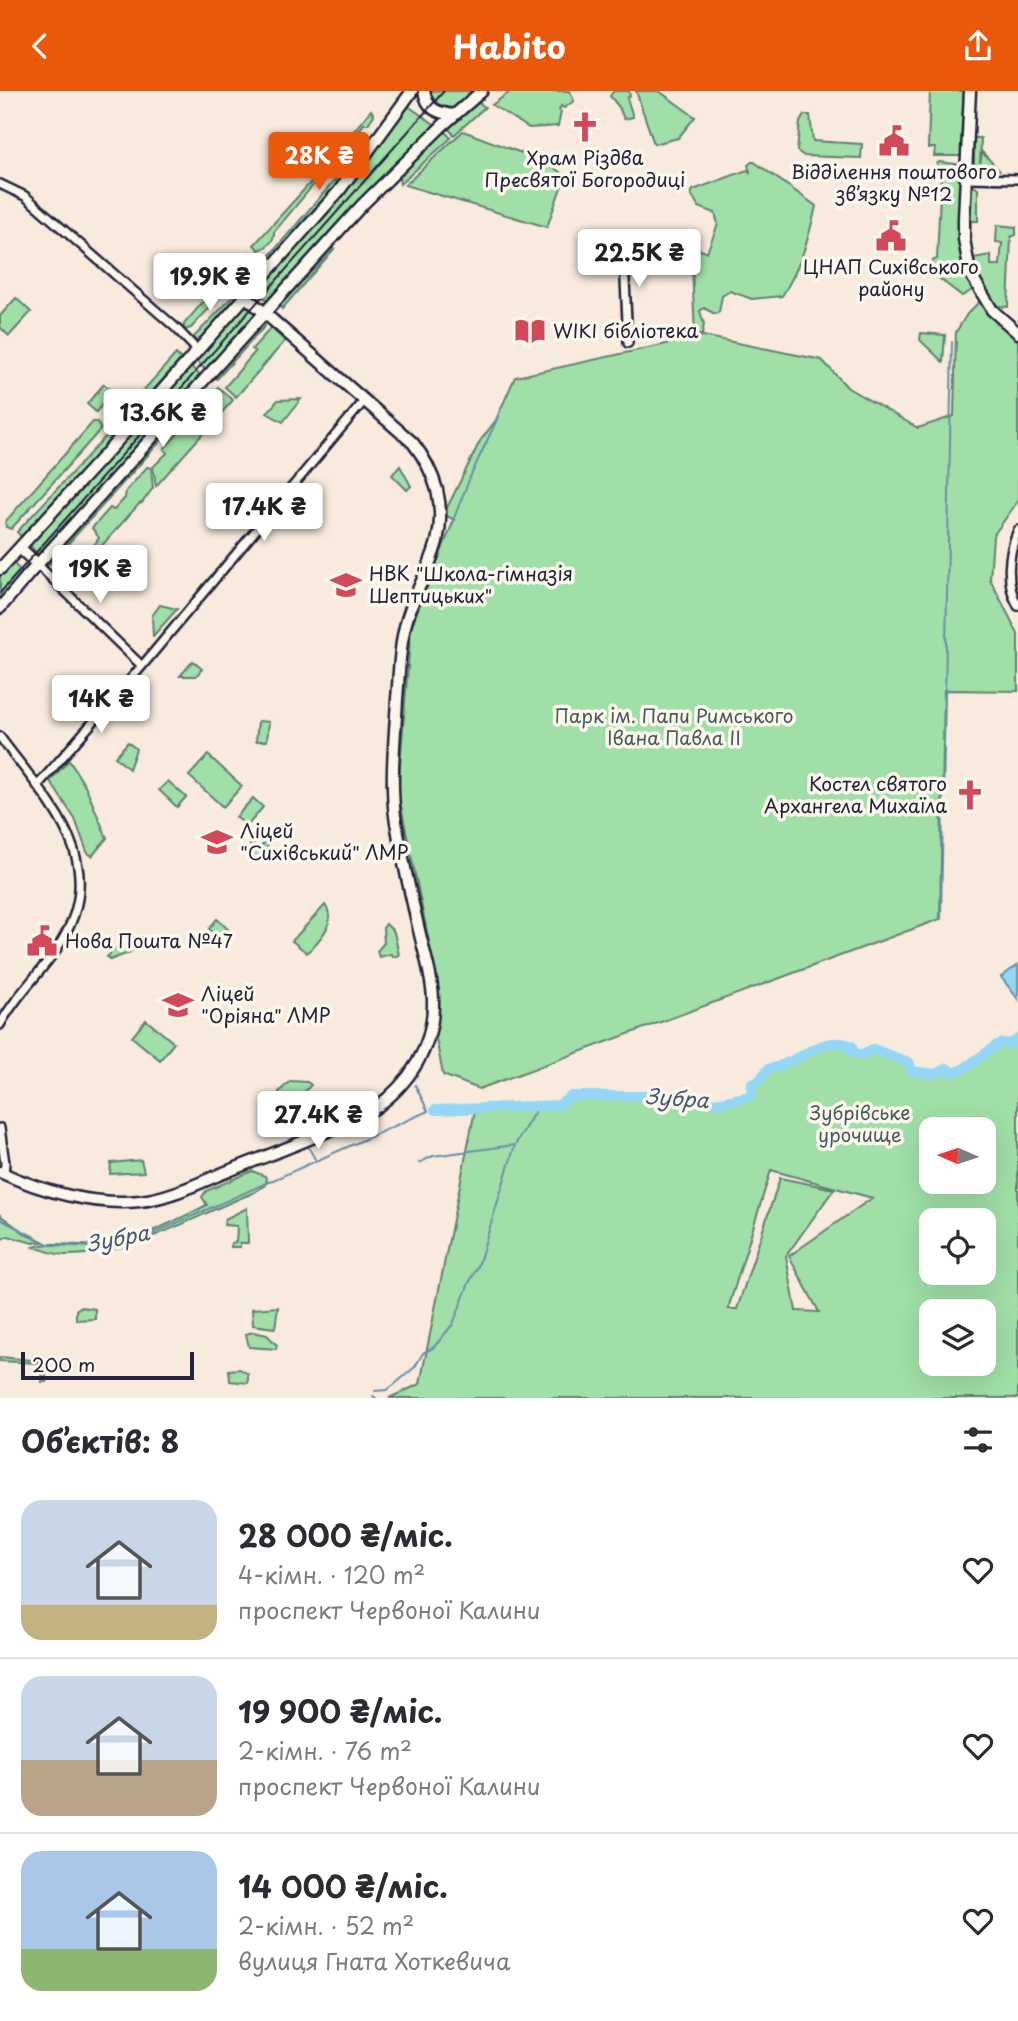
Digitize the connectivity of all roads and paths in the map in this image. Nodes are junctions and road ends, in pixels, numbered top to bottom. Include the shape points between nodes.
1 (412, 91) edge
2 (424, 91) edge
3 (482, 91) edge
4 (970, 91) edge
5 (454, 115) junction
6 (966, 178) junction
7 (1018, 179) edge
8 (0, 184) edge
9 (623, 237) dead end
10 (246, 296) junction
11 (264, 313) junction
12 (1018, 334) edge
13 (628, 343) dead end
14 (198, 349) junction
15 (364, 401) junction
16 (1018, 530) edge
17 (20, 548) junction
18 (38, 565) junction
19 (0, 569) edge
20 (1018, 606) edge
21 (0, 608) edge
22 (142, 666) junction
23 (0, 737) edge
24 (38, 785) junction
25 (0, 1025) edge
26 (0, 1128) edge
27 (2, 1173) edge

1 - 10 street via 339,191
2 - 5 street via 430,107
3 - 5 street
4 - 6 street
5 - 11 street via 362,205
6 - 7 street
6 - 12 street via 964,239 970,273 992,310
8 - 14 street via 25,196
9 - 13 street
10 - 11 street
10 - 14 street
11 - 15 street
11 - 18 street
14 - 17 street
15 - 22 street
15 - 27 street via 424,457 440,503 436,549 404,628 393,781 397,825 432,989 425,1049 410,1075 374,1109 164,1196 141,1201 91,1198
16 - 20 street via 1009,570
17 - 18 street
17 - 19 street
18 - 21 street
18 - 22 street
22 - 24 street
23 - 24 street
24 - 25 street via 71,838 78,864 76,904 58,947
26 - 27 street

